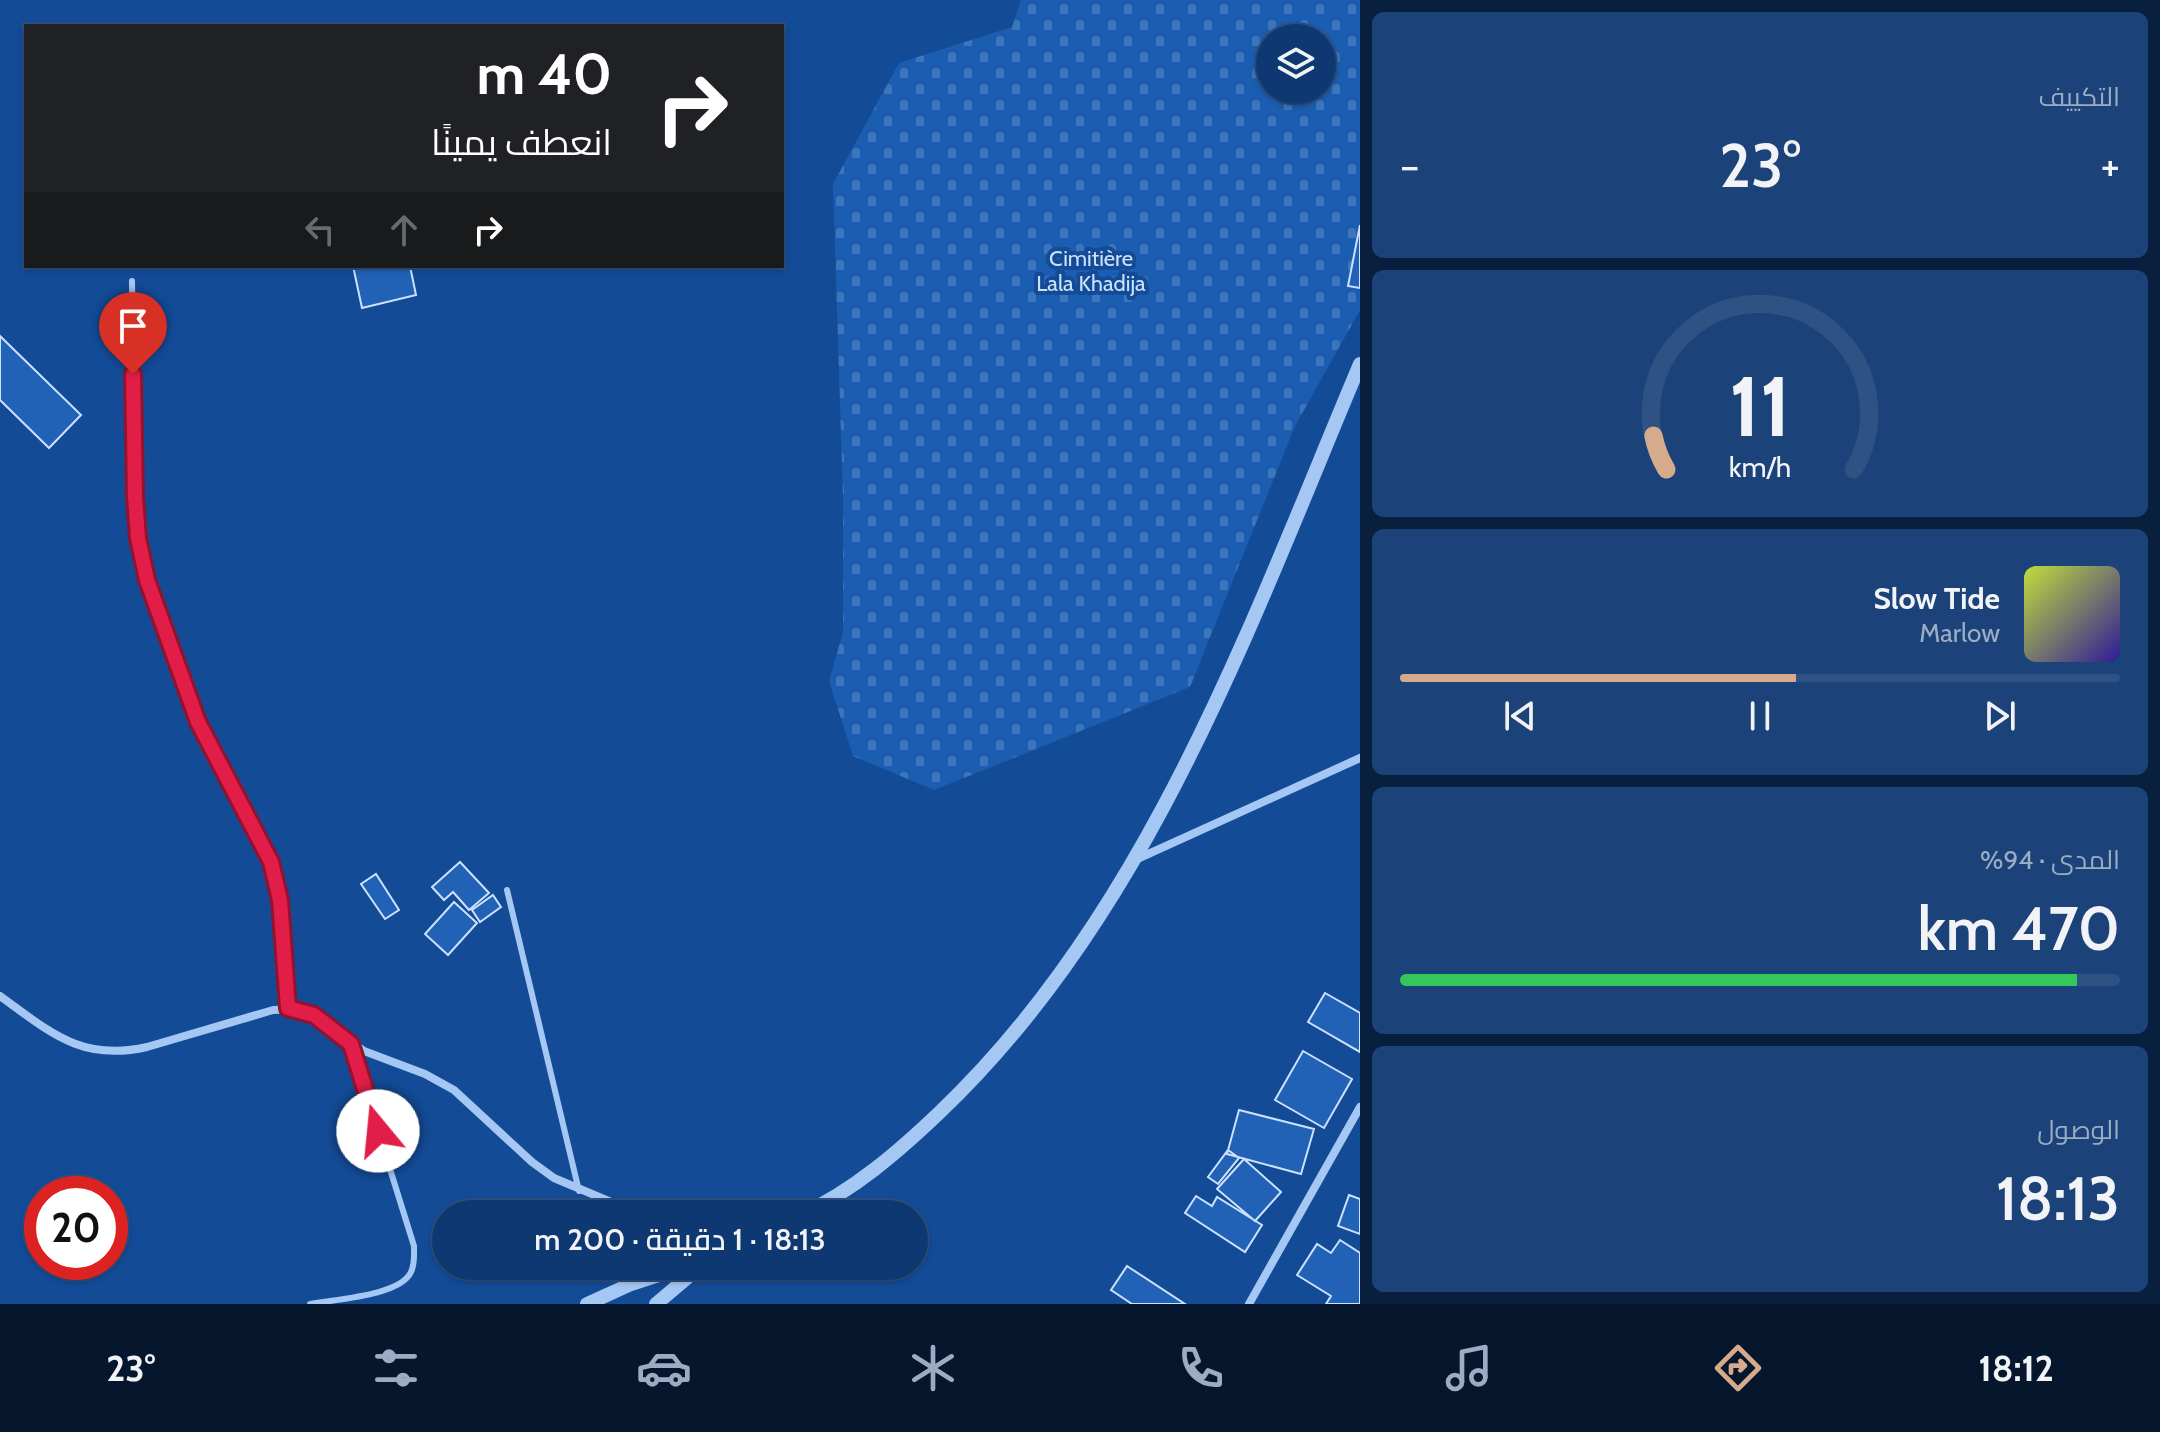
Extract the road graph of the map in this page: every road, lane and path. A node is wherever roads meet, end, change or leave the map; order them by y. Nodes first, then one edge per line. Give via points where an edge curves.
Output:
1 (132, 281) dead end
2 (1360, 364) edge
3 (1360, 758) edge
4 (1134, 860) junction
5 (507, 890) dead end
6 (0, 996) edge
7 (288, 1008) junction
8 (351, 1044) junction
9 (1360, 1107) edge
10 (579, 1191) junction
11 (609, 1200) edge
12 (830, 1200) edge
13 (643, 1280) edge
14 (684, 1280) edge
15 (310, 1304) edge
16 (587, 1304) edge
17 (656, 1304) edge
18 (1249, 1304) edge

1 - 7 lane via 138,538 156,607 198,722 271,862 280,900
2 - 4 street via 1228,679
3 - 4 street
4 - 12 street via 1074,957 1014,1034 897,1153
5 - 10 lane
6 - 7 street via 68,1043 105,1052 147,1047
7 - 8 street via 314,1015
8 - 10 street via 441,1082 532,1162
8 - 15 lane via 415,1259 411,1273 394,1288
9 - 18 street
10 - 11 street
13 - 16 street
14 - 17 street

